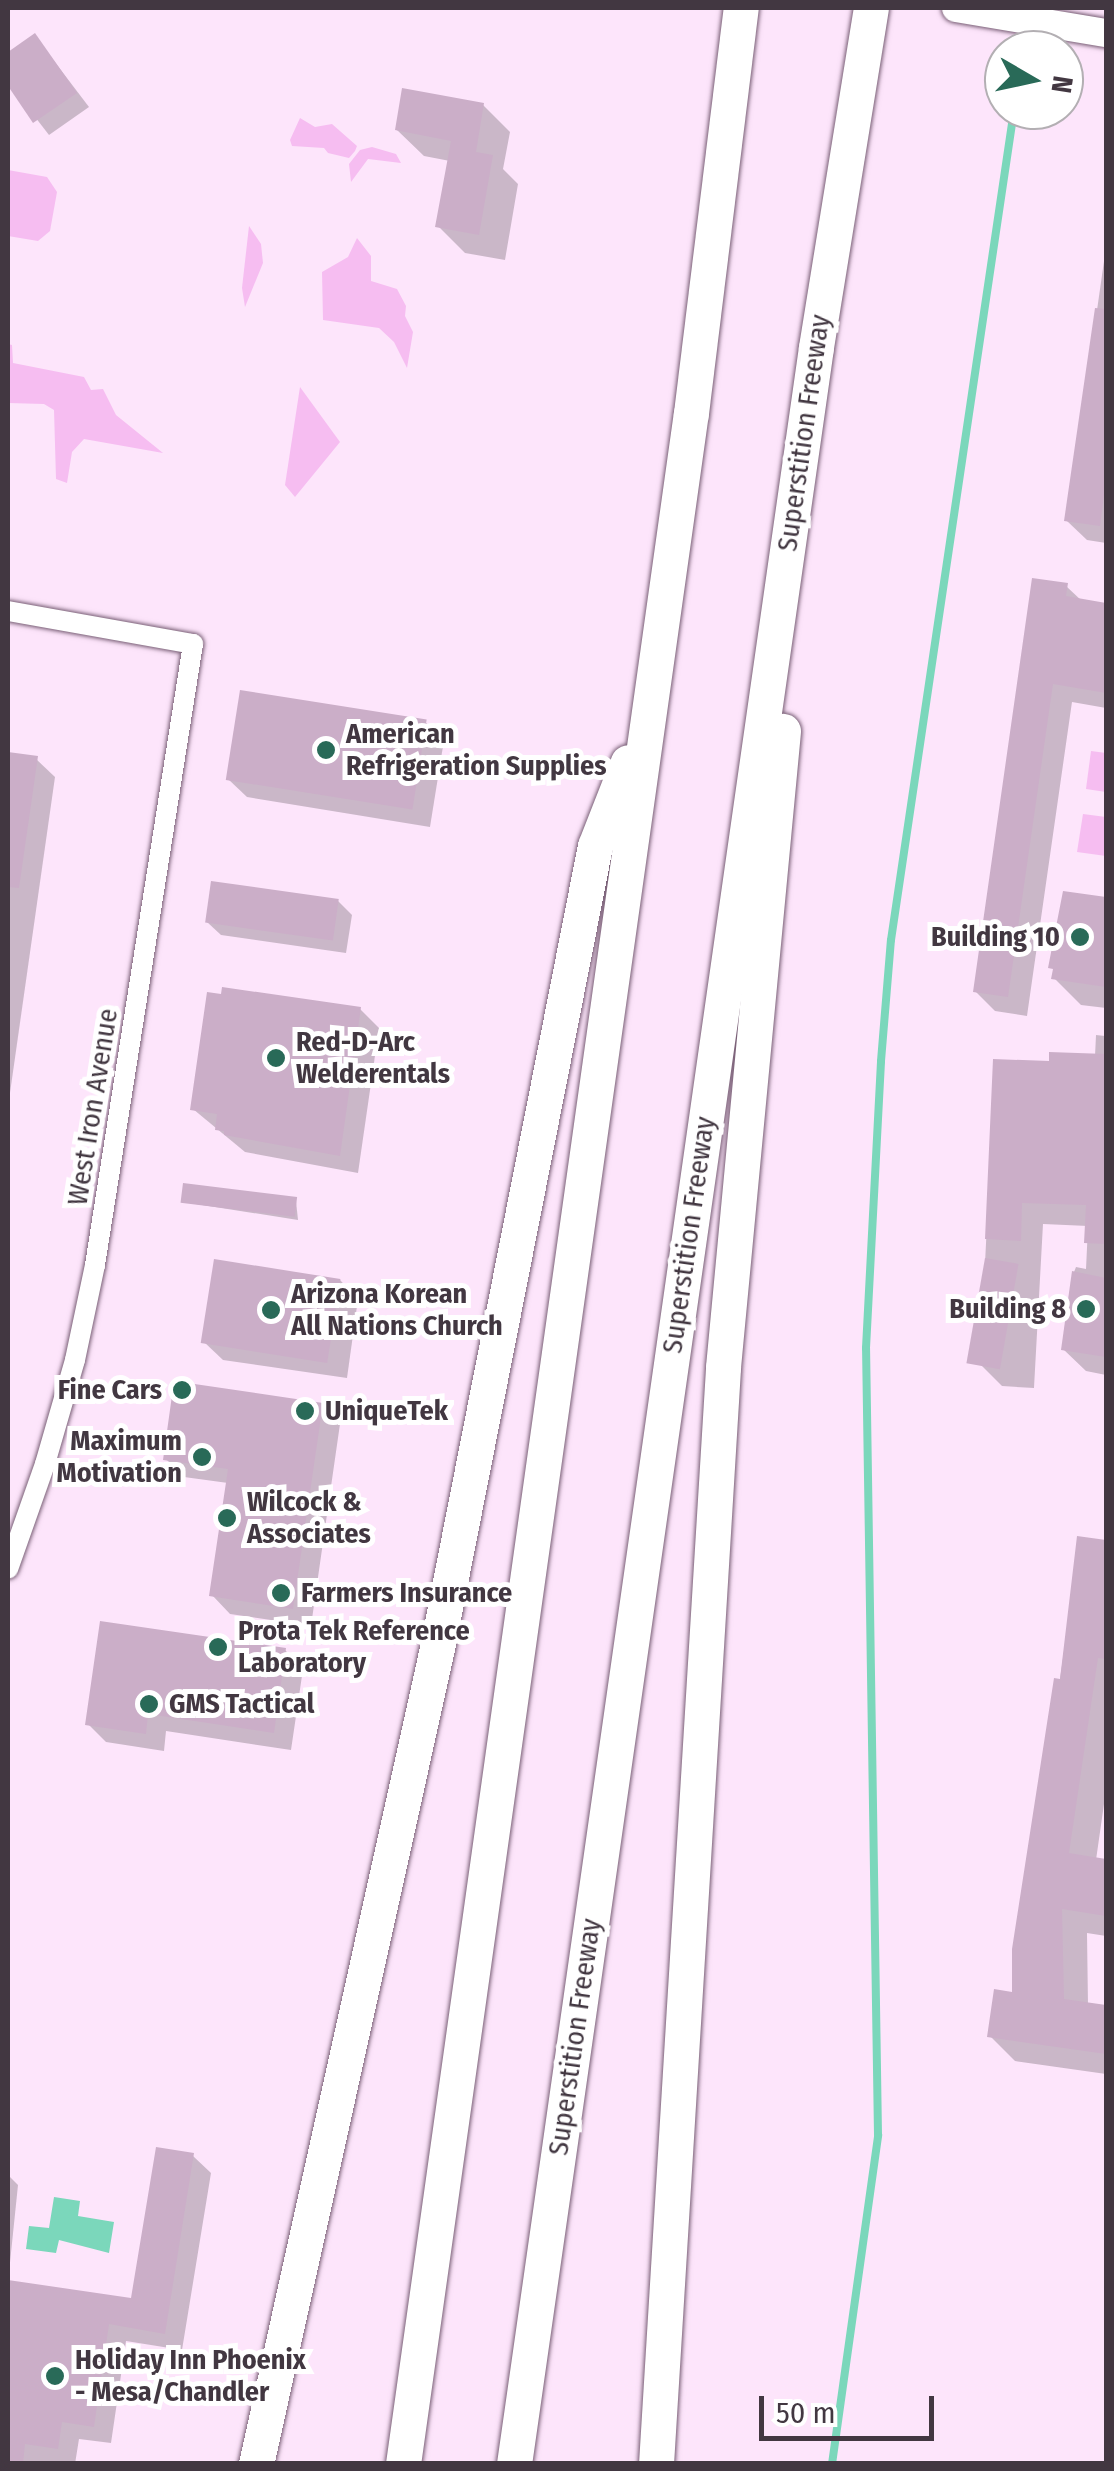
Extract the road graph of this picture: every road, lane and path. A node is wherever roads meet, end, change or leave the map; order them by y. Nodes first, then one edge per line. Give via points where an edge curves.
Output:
1 (738, 8) edge
2 (871, 8) edge
3 (879, 8) edge
4 (956, 8) edge
5 (1106, 33) edge
6 (858, 92) junction
7 (816, 346) junction
8 (8, 611) edge
9 (651, 705) junction
10 (8, 1569) edge
11 (256, 2464) edge
12 (403, 2464) edge
13 (514, 2464) edge
14 (656, 2464) edge

1 - 9 highway
2 - 6 highway, Superstition Freeway
3 - 6 highway
4 - 5 street
6 - 7 highway, Superstition Freeway
7 - 13 highway, Superstition Freeway
7 - 14 highway via 721,1387
8 - 10 street, West Iron Avenue via 192,644 96,1265 56,1429
9 - 11 highway via 595,846 441,1629
9 - 12 highway

